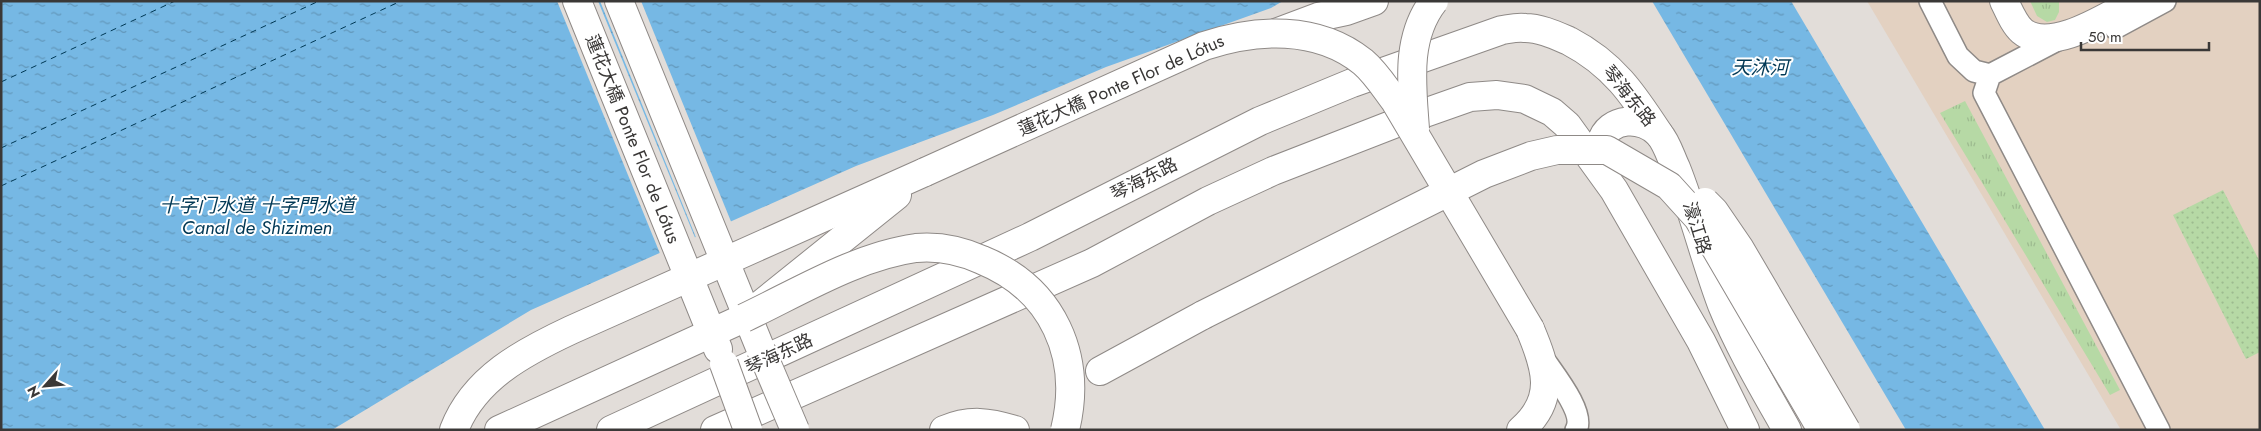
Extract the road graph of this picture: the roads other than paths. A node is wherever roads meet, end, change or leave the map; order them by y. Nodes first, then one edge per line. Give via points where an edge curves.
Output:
1 (577, 1) edge
2 (619, 1) edge
3 (1374, 1) edge
4 (1434, 1) edge
5 (1930, 1) edge
6 (2004, 1) edge
7 (2136, 1) edge
8 (2165, 1) edge
9 (2094, 22) junction
10 (1278, 32) junction
11 (2066, 36) junction
12 (1987, 84) junction
13 (1659, 134) junction
14 (1416, 138) junction
15 (1607, 150) junction
16 (925, 172) junction
17 (1614, 190) junction
18 (744, 318) junction
19 (1701, 341) junction
20 (1541, 355) junction
21 (1100, 370) dead end
22 (454, 430) edge
23 (499, 430) edge
24 (611, 430) edge
25 (715, 430) edge
26 (748, 430) edge
27 (795, 430) edge
28 (944, 430) edge
29 (1015, 430) edge
30 (1065, 430) edge
31 (1521, 430) edge
32 (1576, 430) edge
33 (1745, 430) edge
34 (1761, 430) edge
35 (1787, 430) edge
36 (1822, 430) edge
37 (1846, 430) edge
38 (2159, 430) edge

1 - 26 main road, 蓮花大橋 Ponte Flor de Lótus, bridge
2 - 27 main road, bridge
3 - 10 main road
4 - 14 main road, bridge via 1419,24 1414,46
5 - 12 street via 1958,56
6 - 11 main road via 2028,36 2046,39
7 - 9 main road
8 - 9 street via 2112,29 2106,30
9 - 11 main road
10 - 14 main road, 蓮花大橋 Ponte Flor de Lótus, bridge via 1321,40 1362,62 1395,101
10 - 16 main road, 蓮花大橋 Ponte Flor de Lótus, bridge via 1231,37 1204,46
11 - 12 street
12 - 38 street
13 - 17 main road via 1641,122 1628,120 1609,130 1601,143 1602,160
13 - 24 main road, 琴海东路 via 1638,101 1592,53 1553,34 1525,28 1502,30 1352,83 1260,121 1021,241
13 - 35 main road, 濠江路 via 1686,194 1705,256 1738,342
14 - 20 main road, 蓮花大橋 Ponte Flor de Lótus, bridge via 1530,329
15 - 21 main road, bridge via 1557,150 1484,174
15 - 36 main road, bridge via 1669,186 1698,218
15 - 37 main road, bridge via 1652,163 1680,177 1714,211 1740,249
16 - 18 main road, 蓮花大橋 Ponte Flor de Lótus, bridge
16 - 22 main road, 蓮花大橋 Ponte Flor de Lótus via 571,330 518,357 486,383 458,419
17 - 19 main road
17 - 25 main road via 1567,124 1552,112 1525,99 1497,95 1470,97 1273,172 1208,201 1092,263
18 - 23 main road, 蓮花大橋 Ponte Flor de Lótus
18 - 30 main road, 蓮花大橋 Ponte Flor de Lótus, bridge via 876,257 917,248 947,250 975,257 1021,280 1040,299 1055,324 1070,374 1071,396
19 - 33 main road
19 - 34 main road
20 - 31 main road, 蓮花大橋 Ponte Flor de Lótus via 1546,377 1544,395 1534,418
20 - 32 street via 1572,404 1578,426
28 - 29 main road via 970,422

